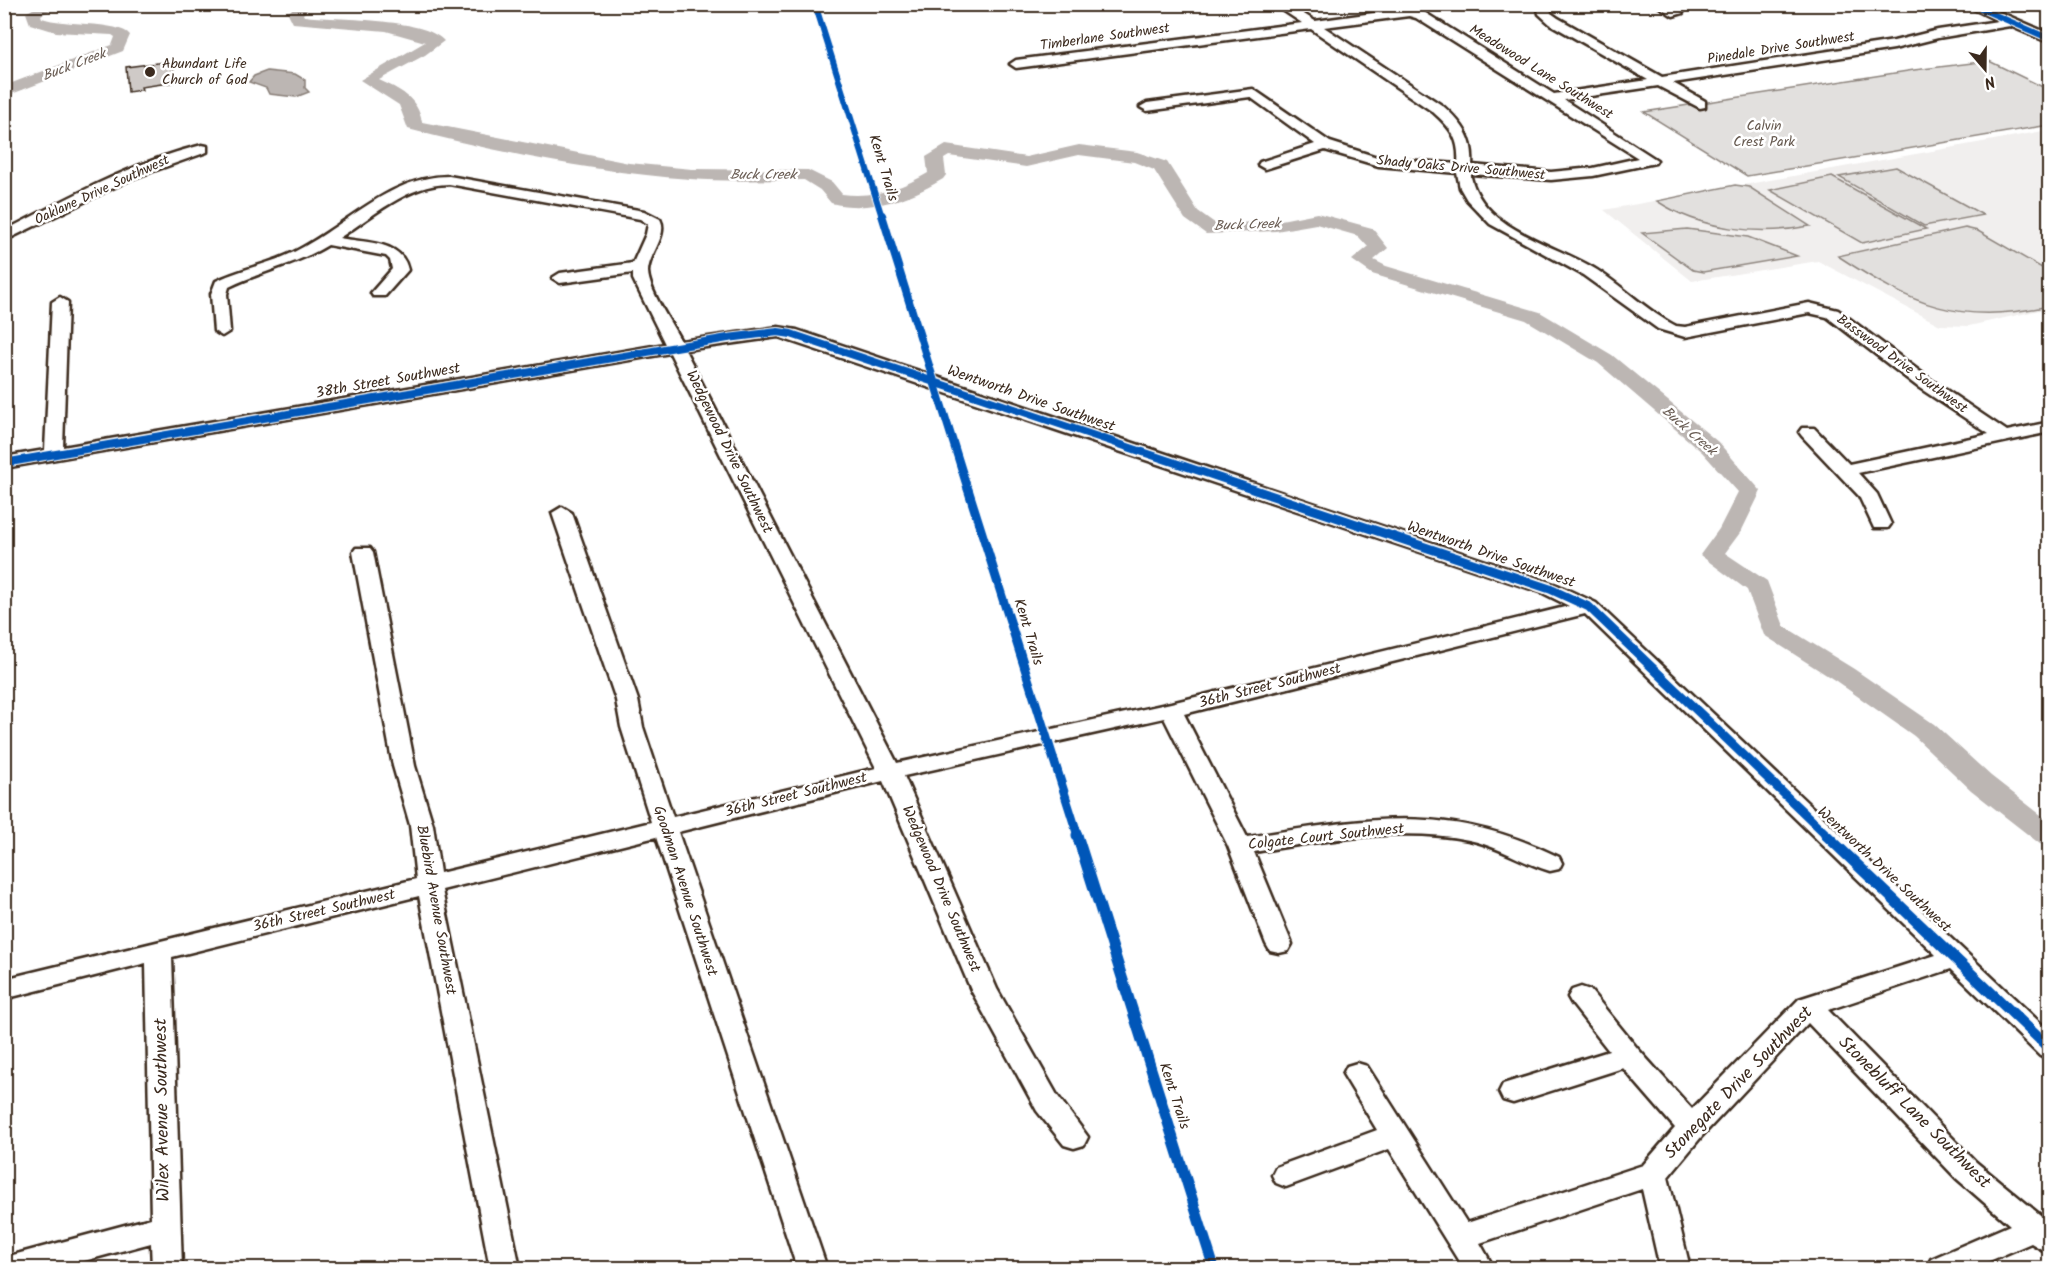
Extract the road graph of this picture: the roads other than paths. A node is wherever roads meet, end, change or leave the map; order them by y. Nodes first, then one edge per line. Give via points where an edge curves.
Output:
1 (1543, 4) edge
2 (1661, 4) edge
3 (1996, 4) edge
4 (1973, 6) edge
5 (1288, 8) dead end
6 (1413, 13) joint
7 (1677, 13) dead end
8 (2011, 22) junction
9 (1312, 24) junction
10 (2049, 39) edge
11 (1016, 64) dead end
12 (1660, 81) junction
13 (1554, 98) junction
14 (1700, 104) dead end
15 (1147, 106) dead end
16 (1324, 145) junction
17 (202, 149) dead end
18 (1650, 160) joint
19 (1265, 165) dead end
20 (1464, 170) junction
21 (4, 237) edge
22 (328, 240) junction
23 (639, 267) junction
24 (560, 278) dead end
25 (379, 293) dead end
26 (60, 302) dead end
27 (222, 331) dead end
28 (778, 332) joint
29 (675, 347) junction
30 (2049, 427) edge
31 (1808, 432) dead end
32 (2005, 437) junction
33 (54, 454) junction
34 (4, 463) edge
35 (1846, 470) junction
36 (562, 513) dead end
37 (1881, 524) dead end
38 (363, 552) dead end
39 (1589, 607) junction
40 (1171, 710) junction
41 (889, 772) junction
42 (663, 827) junction
43 (1240, 846) junction
44 (1550, 863) dead end
45 (429, 886) junction
46 (1279, 944) dead end
47 (159, 951) junction
48 (1956, 958) junction
49 (4, 989) edge
50 (1581, 997) dead end
51 (1808, 1006) junction
52 (2049, 1049) edge
53 (1628, 1056) junction
54 (1357, 1074) dead end
55 (1513, 1092) dead end
56 (1692, 1128) junction
57 (1397, 1134) junction
58 (1074, 1137) dead end
59 (1653, 1174) junction
60 (1286, 1175) dead end
61 (166, 1226) junction
62 (2042, 1234) edge
63 (1461, 1237) junction
64 (13, 1269) edge
65 (166, 1269) edge
66 (505, 1269) edge
67 (812, 1269) edge
68 (1479, 1269) edge
69 (1675, 1269) edge
70 (1942, 1269) edge

1 - 12 street via 1545,14 1554,21
2 - 7 street
3 - 4 street
4 - 8 street
5 - 9 street, Basswood Drive Southwest
6 - 9 street, Timberlane Southwest
6 - 13 street, Meadowood Lane Southwest
8 - 10 street
8 - 12 street, Pinedale Drive Southwest via 1894,45
9 - 11 street, Timberlane Southwest
9 - 20 street, Basswood Drive Southwest via 1451,120 1466,144
12 - 13 street, Pinedale Drive Southwest
12 - 14 street
13 - 18 street, Meadowood Lane Southwest
15 - 16 street, Shady Oaks Drive Southwest via 1252,93
16 - 19 street
16 - 20 street, Shady Oaks Drive Southwest via 1379,162
17 - 21 street, Oaklane Drive Southwest via 125,177
18 - 20 street, Shady Oaks Drive Southwest via 1562,176
20 - 32 street, Basswood Drive Southwest via 1472,197 1494,220 1520,238 1589,272 1671,330 1686,332 1809,308 1826,310
22 - 23 street via 416,184 448,180 644,215 657,228
22 - 25 street via 391,252 398,259 397,275
22 - 27 street via 299,256 245,273 222,285
23 - 24 street
23 - 29 street, Wedgewood Drive Southwest via 641,279
26 - 33 street
28 - 29 street, 38th Street Southwest
28 - 39 street, Wentworth Drive Southwest via 1550,589
29 - 33 street, 38th Street Southwest
29 - 41 street, Wedgewood Drive Southwest
30 - 32 street
31 - 35 street
32 - 35 street
33 - 34 street, 38th Street Southwest
35 - 37 street via 1868,494
36 - 42 street, Goodman Avenue Southwest via 627,700
38 - 45 street, Bluebird Avenue Southwest via 400,746 418,806
39 - 40 street, 36th Street Southwest
39 - 48 street, Wentworth Drive Southwest
40 - 41 street, 36th Street Southwest
40 - 43 street
41 - 42 street, 36th Street Southwest
41 - 58 street, Wedgewood Drive Southwest via 984,990 1047,1103
42 - 45 street, 36th Street Southwest
42 - 67 street, Goodman Avenue Southwest
43 - 44 street, Colgate Court Southwest via 1371,829 1417,828 1459,831 1498,840
43 - 46 street
45 - 47 street, 36th Street Southwest
45 - 66 street, Bluebird Avenue Southwest
47 - 49 street, 36th Street Southwest
47 - 61 street, Wilex Avenue Southwest
48 - 51 street, Stonegate Drive Southwest
48 - 52 street, Wentworth Drive Southwest
50 - 53 street
51 - 56 street, Stonegate Drive Southwest
51 - 62 street, Stonebluff Lane Southwest via 1966,1170
53 - 55 street
53 - 56 street
54 - 57 street
56 - 59 street, Stonegate Drive Southwest
57 - 60 street
57 - 63 street
59 - 63 street
59 - 69 street
61 - 64 street
61 - 65 street, Wilex Avenue Southwest
62 - 70 street
63 - 68 street

